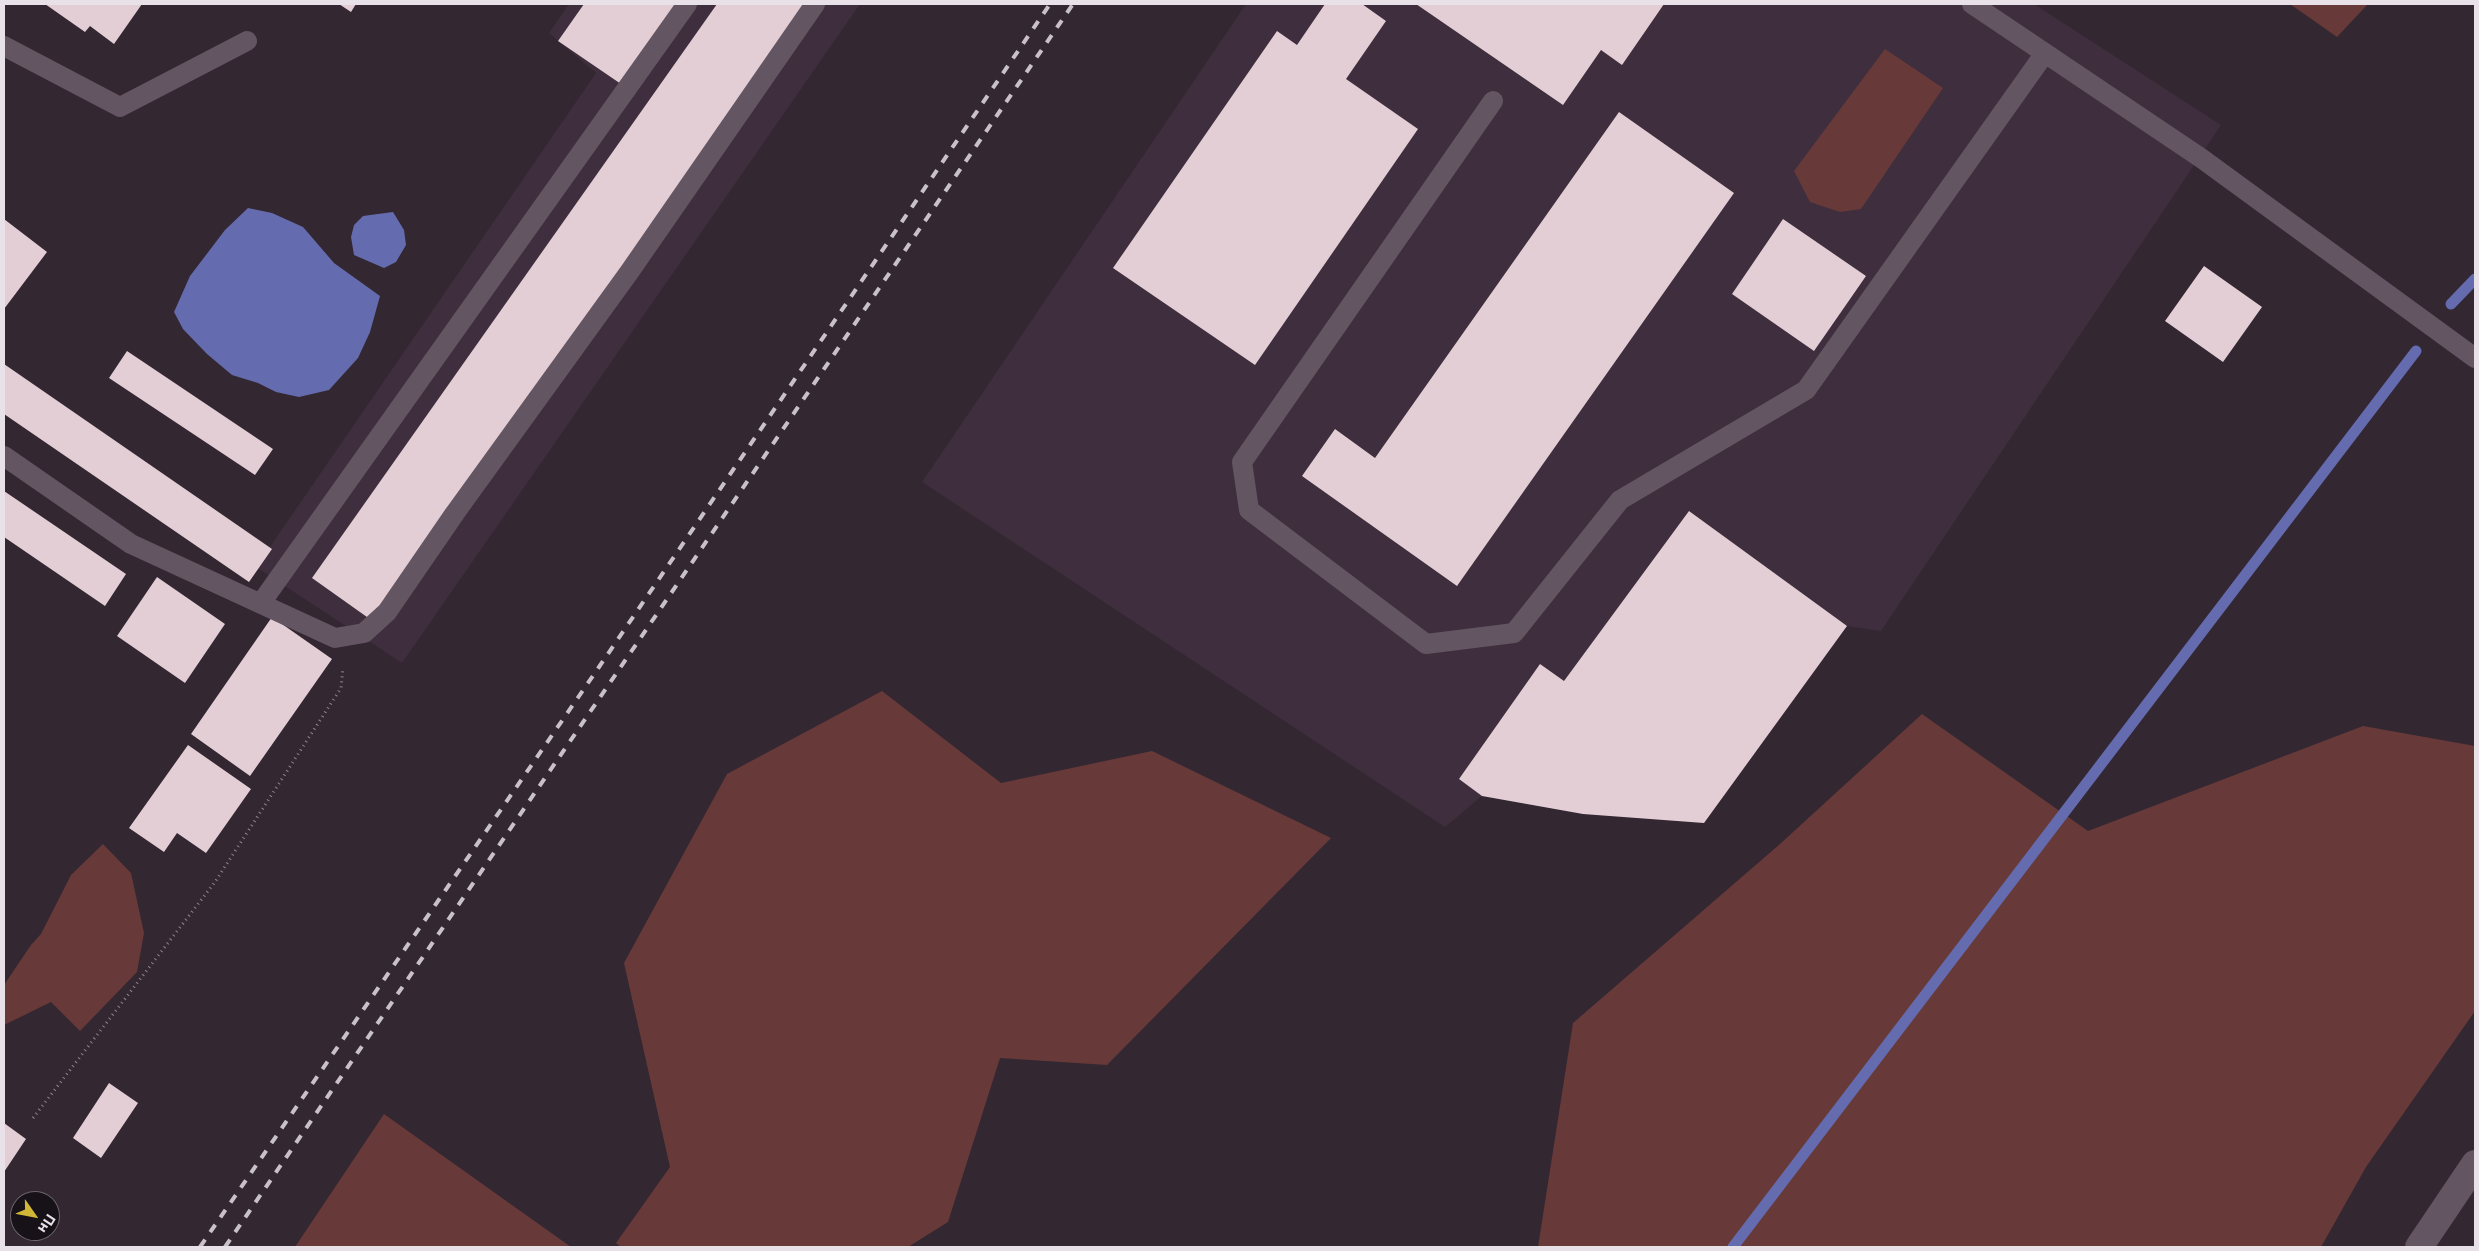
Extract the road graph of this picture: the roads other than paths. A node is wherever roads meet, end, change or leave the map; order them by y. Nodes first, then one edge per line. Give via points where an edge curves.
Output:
1 (686, 4) edge
2 (815, 4) edge
3 (1972, 4) edge
4 (246, 41) dead end
5 (4, 46) edge
6 (2045, 53) junction
7 (1493, 101) dead end
8 (2475, 358) edge
9 (4, 456) edge
10 (261, 603) junction
11 (2475, 1164) edge
12 (2418, 1247) edge

1 - 10 lane
2 - 10 lane via 387,612 364,633 335,638
3 - 6 lane
4 - 5 lane via 120,107
6 - 7 lane via 1806,390 1620,500 1514,633 1426,644 1249,510 1242,462
6 - 8 lane via 2201,158
9 - 10 lane via 131,544
11 - 12 street

